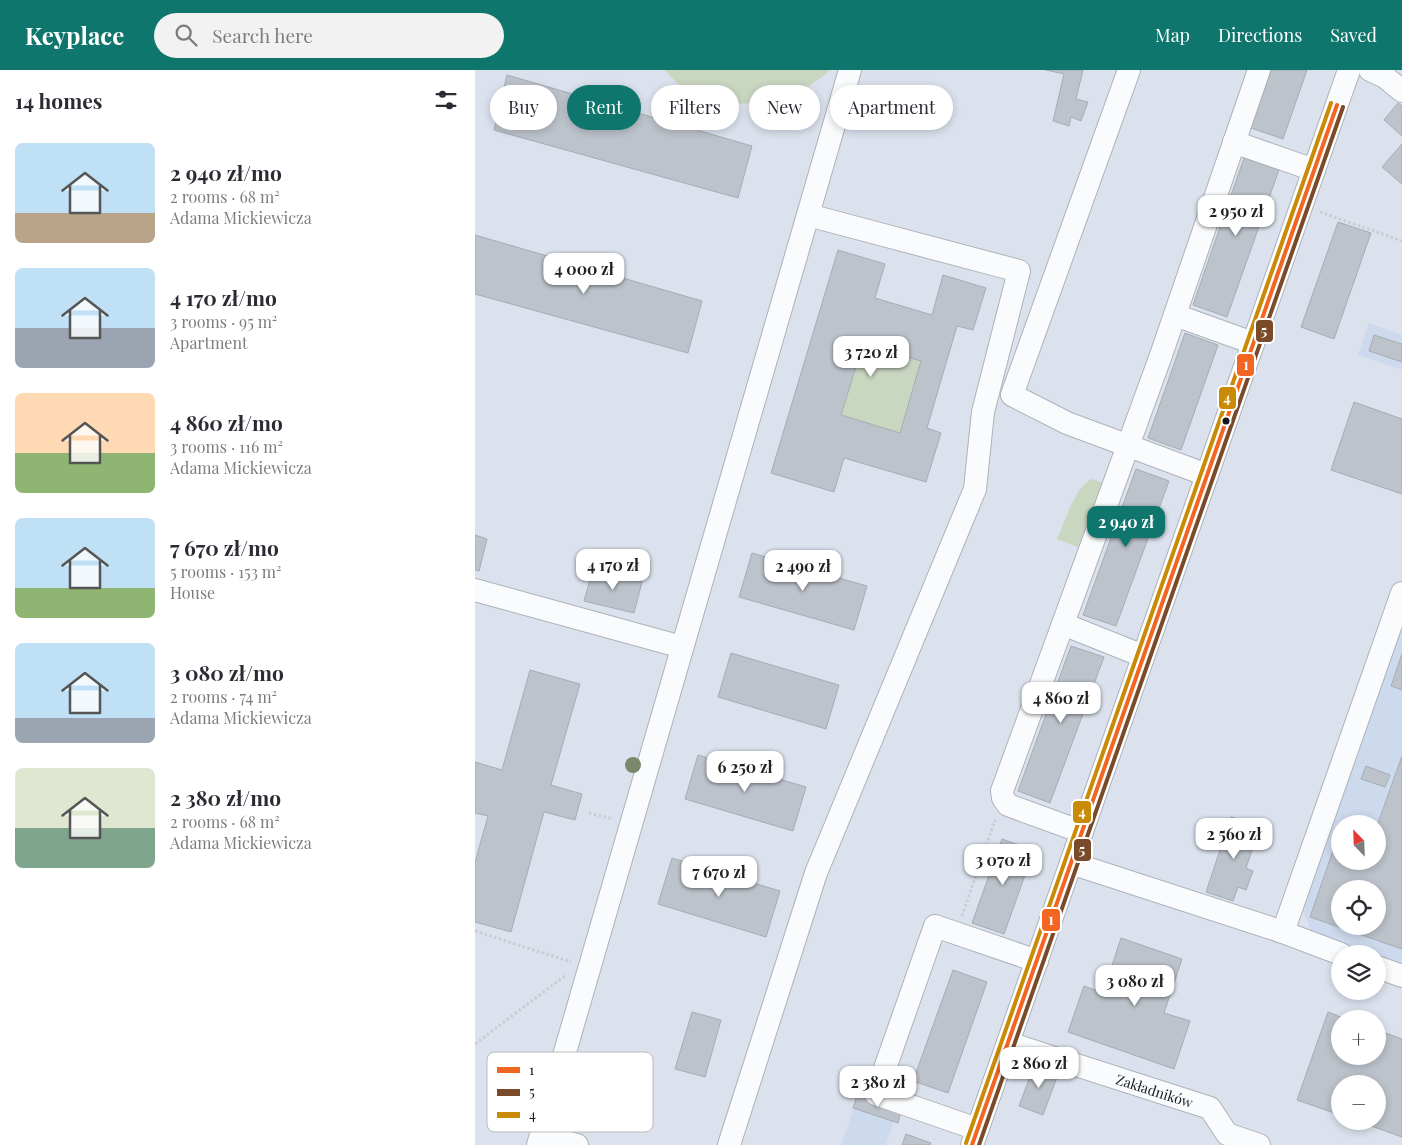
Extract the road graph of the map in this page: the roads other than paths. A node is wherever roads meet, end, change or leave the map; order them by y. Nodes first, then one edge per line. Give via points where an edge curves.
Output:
1 (850, 70) edge
2 (1129, 70) edge
3 (1259, 70) edge
4 (1349, 70) edge
5 (1370, 70) edge
6 (1402, 91) edge
7 (1234, 142) junction
8 (1314, 170) junction
9 (808, 215) junction
10 (1175, 316) junction
11 (1253, 343) junction
12 (1128, 446) junction
13 (1207, 475) junction
14 (475, 590) edge
15 (1402, 593) edge
16 (1063, 624) junction
17 (682, 647) junction
18 (1143, 656) junction
19 (1082, 832) junction
20 (1071, 863) junction
21 (1280, 932) junction
22 (1331, 950) edge
23 (1037, 961) junction
24 (1386, 970) edge
25 (1402, 976) edge
26 (1008, 1043) junction
27 (565, 1052) edge
28 (974, 1137) edge
29 (539, 1140) edge
30 (577, 1145) edge
31 (729, 1145) edge
32 (1259, 1145) edge

1 - 9 street
2 - 12 street via 1012,396 1067,423
3 - 7 street
4 - 8 street
5 - 6 street
7 - 8 street
7 - 10 street
8 - 11 street
9 - 17 street
9 - 31 street via 1019,271 983,412 975,489 816,873
10 - 11 street
10 - 12 street
11 - 13 street
12 - 13 street
12 - 16 street
13 - 18 street
14 - 17 street
15 - 21 street via 1283,932
16 - 18 street
16 - 19 street via 1002,791 1008,805
17 - 27 street
18 - 19 street
19 - 20 street
20 - 21 street
20 - 23 street
21 - 22 street
23 - 26 street
23 - 28 street via 935,926 876,1094
24 - 25 street
26 - 28 street
26 - 32 street, Zakładników via 1210,1108 1227,1134
29 - 30 street

